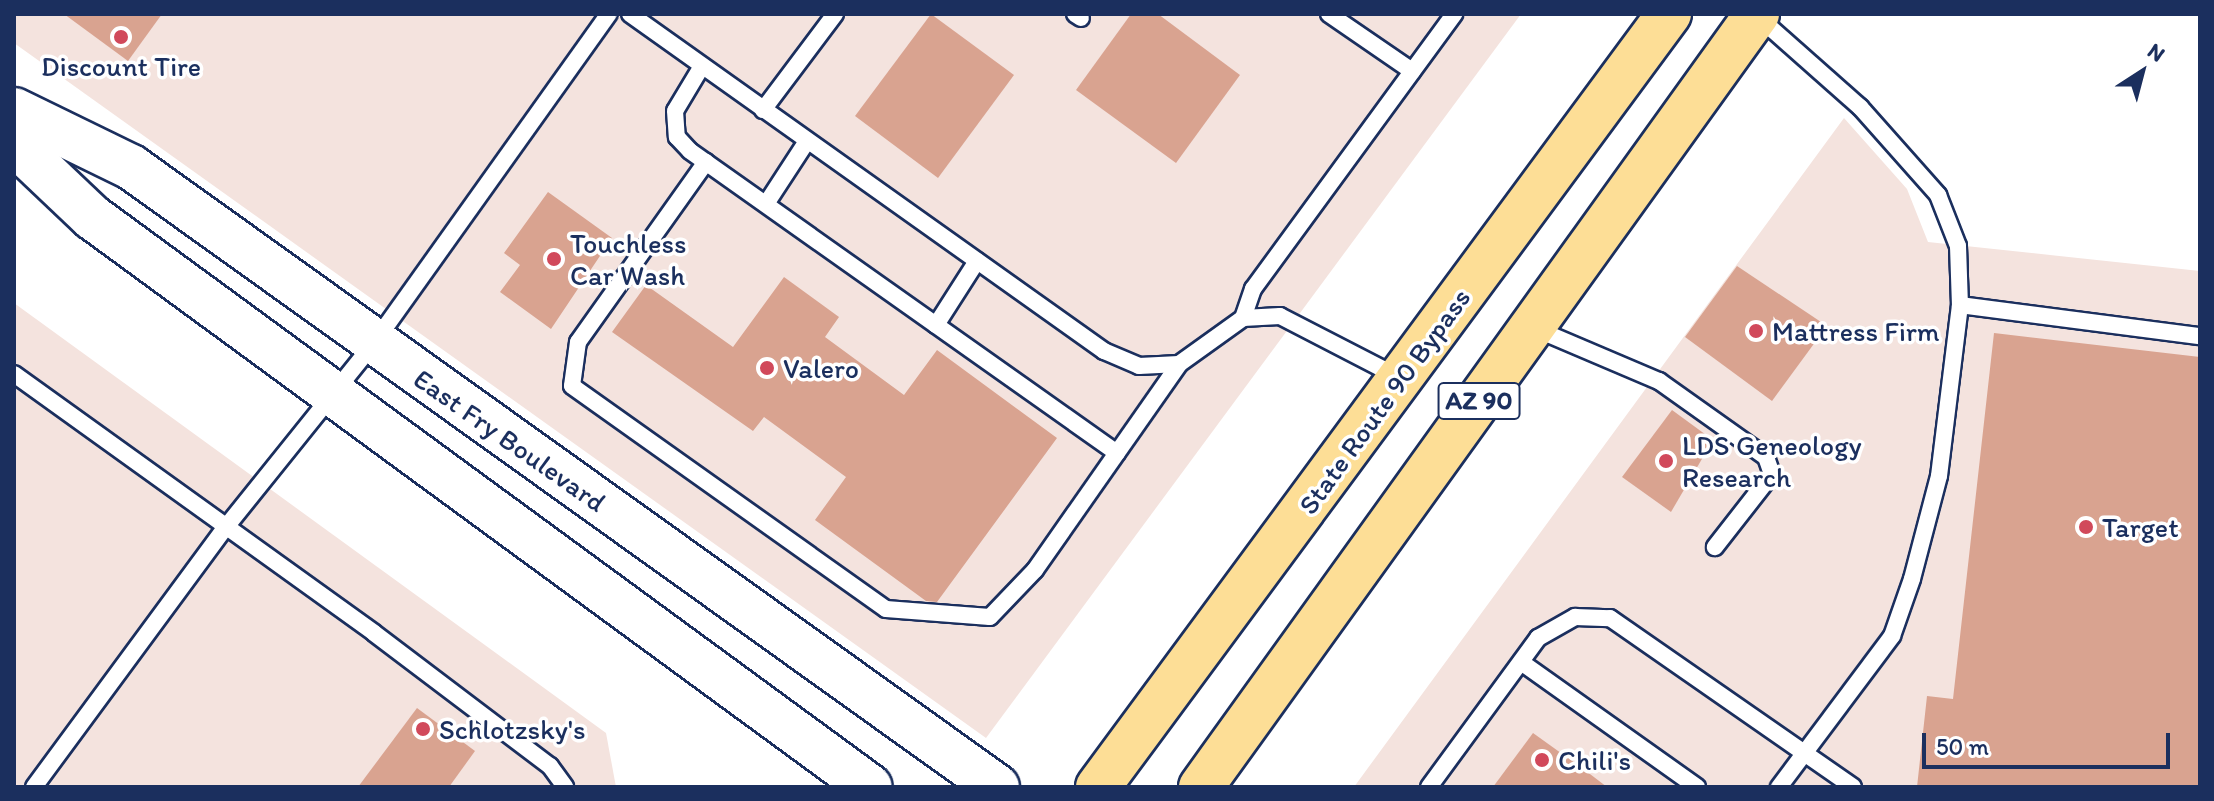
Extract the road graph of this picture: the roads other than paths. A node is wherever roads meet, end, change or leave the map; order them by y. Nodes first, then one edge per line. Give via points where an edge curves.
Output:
1 (609, 14) edge
2 (630, 14) edge
3 (835, 14) edge
4 (1329, 14) edge
5 (1454, 14) edge
6 (1669, 14) edge
7 (1756, 14) edge
8 (702, 66) junction
9 (1412, 71) junction
10 (14, 110) edge
11 (763, 110) junction
12 (807, 141) junction
13 (14, 143) edge
14 (706, 162) junction
15 (766, 204) junction
16 (977, 261) junction
17 (1960, 305) junction
18 (1243, 318) junction
19 (936, 325) junction
20 (1532, 327) junction
21 (2200, 336) edge
22 (374, 343) junction
23 (1179, 364) junction
24 (14, 374) edge
25 (1401, 379) junction
26 (332, 391) junction
27 (1117, 453) junction
28 (226, 527) junction
29 (1715, 547) dead end
30 (1521, 662) junction
31 (1803, 753) junction
32 (34, 787) edge
33 (565, 787) edge
34 (870, 787) edge
35 (997, 787) edge
36 (1098, 787) edge
37 (1201, 787) edge
38 (1429, 787) edge
39 (1697, 787) edge
40 (1779, 787) edge
41 (1853, 787) edge

1 - 22 lane
2 - 8 lane
3 - 11 lane
4 - 9 lane
5 - 9 lane
6 - 25 highway, State Route 90 Bypass / AZ 90
7 - 17 lane via 1860,107 1938,195 1958,246
7 - 20 highway, AZ 90
8 - 11 lane
8 - 14 lane via 675,111 677,137
9 - 18 lane via 1253,289
10 - 22 main road, East Fry Boulevard via 131,167
11 - 12 lane
12 - 15 lane
12 - 16 lane
13 - 26 main road via 92,217
14 - 15 lane
14 - 27 lane via 578,342 572,386 873,600 926,617 990,617 1035,570
15 - 19 lane
16 - 19 lane
16 - 23 lane via 1104,351 1139,366
17 - 21 lane
17 - 31 lane via 1939,476 1892,636
18 - 23 lane
18 - 25 lane via 1280,316
19 - 27 lane
20 - 29 lane via 1659,381 1766,457 1772,474
20 - 37 highway, AZ 90
22 - 26 lane
22 - 35 main road, East Fry Boulevard
23 - 27 lane
24 - 28 lane
25 - 36 highway, State Route 90 Bypass / AZ 90
26 - 28 lane
26 - 34 main road
28 - 32 lane
28 - 33 lane via 550,766
30 - 31 lane via 1538,638 1575,617 1610,618
30 - 38 lane
30 - 39 lane
31 - 40 lane
31 - 41 lane

